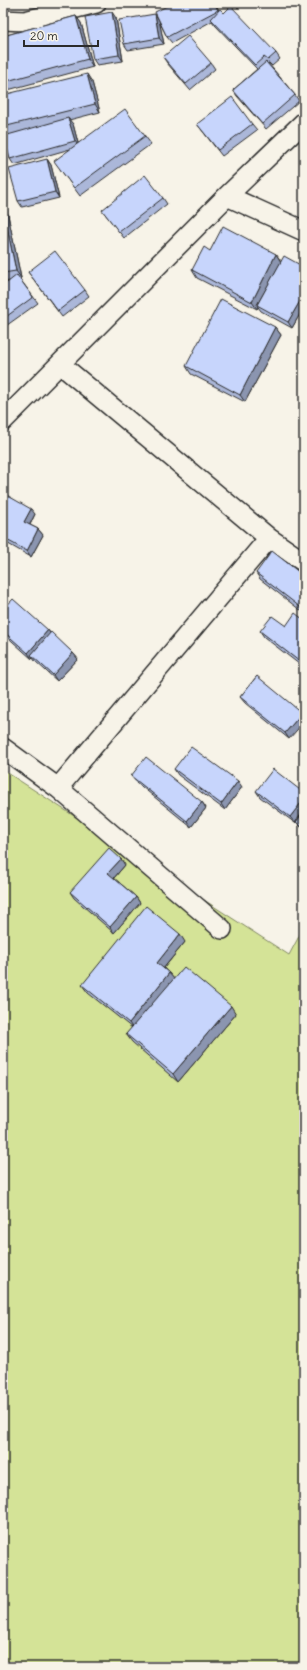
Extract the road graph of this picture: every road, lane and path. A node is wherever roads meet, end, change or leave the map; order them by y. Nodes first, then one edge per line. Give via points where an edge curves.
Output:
1 (96, 3) edge
2 (3, 20) edge
3 (304, 122) edge
4 (227, 196) junction
5 (304, 232) edge
6 (60, 364) junction
7 (3, 421) edge
8 (269, 538) junction
9 (304, 562) edge
10 (3, 748) edge
11 (58, 788) junction
12 (222, 929) dead end

1 - 2 street via 25,21
3 - 4 street
4 - 5 street
4 - 6 street
6 - 7 street
6 - 8 street
8 - 9 street
8 - 11 street
10 - 11 street
11 - 12 street

